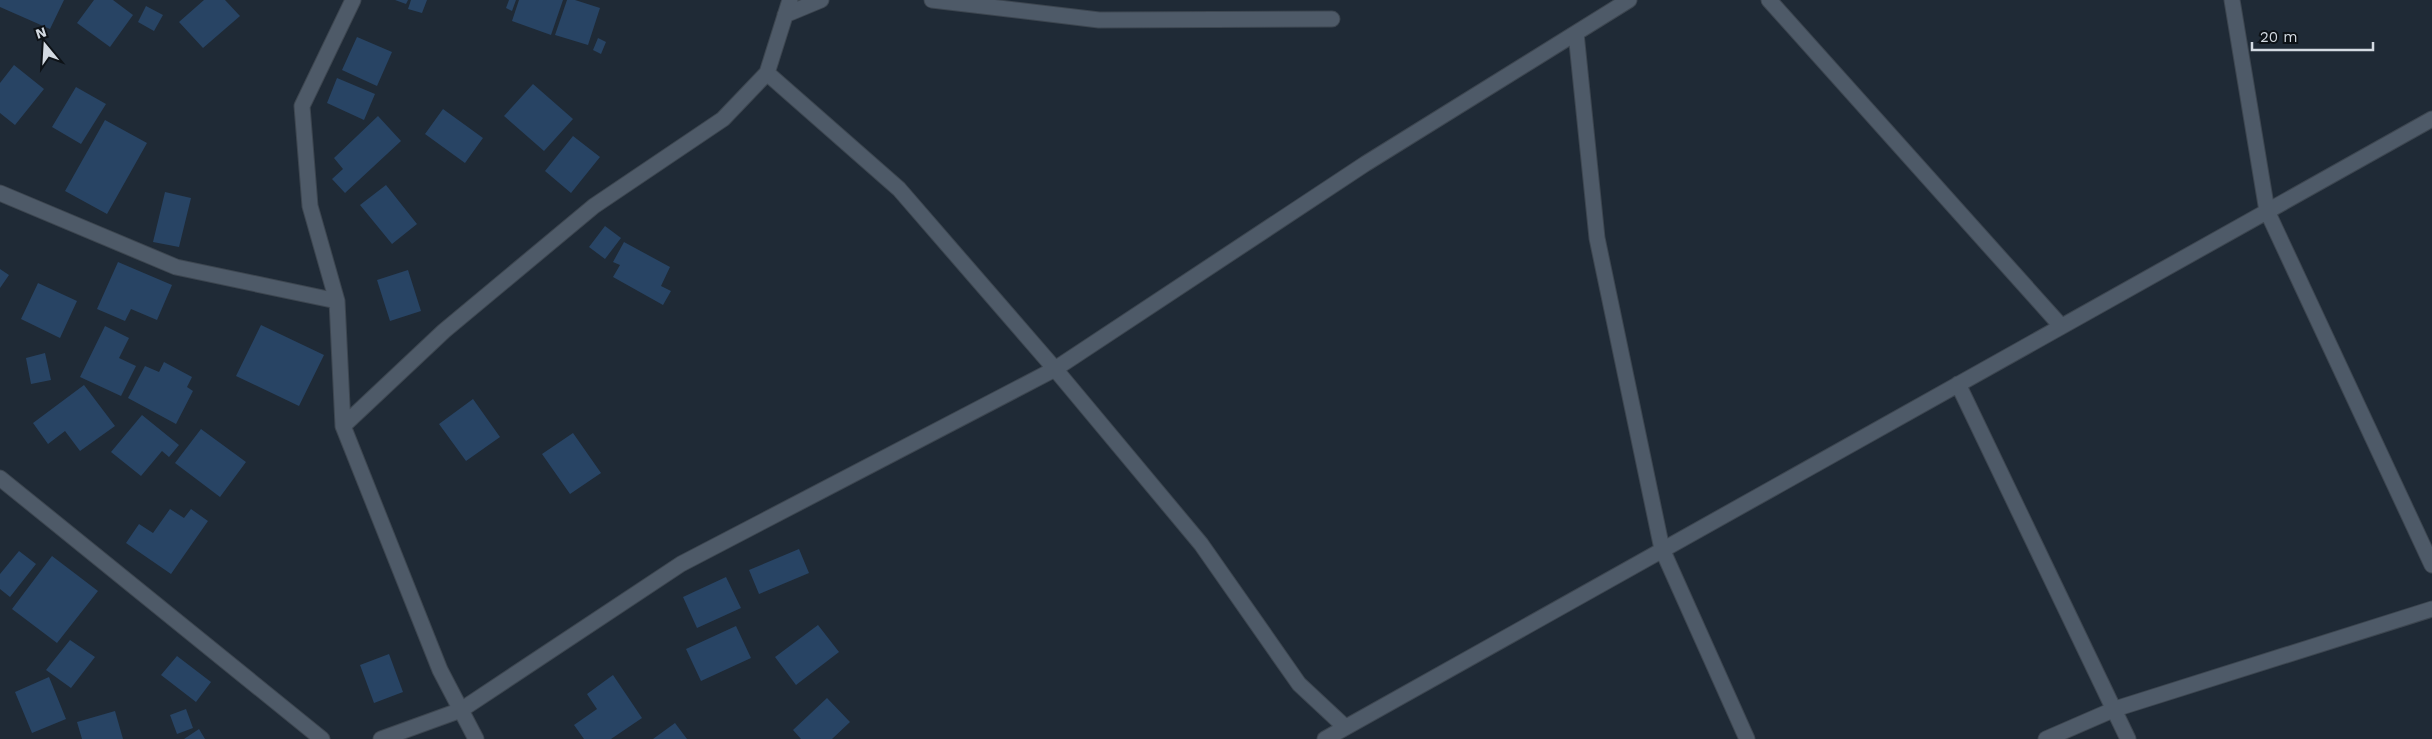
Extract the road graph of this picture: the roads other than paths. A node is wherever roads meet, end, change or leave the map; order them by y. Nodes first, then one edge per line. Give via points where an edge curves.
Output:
1 (353, 0) edge
2 (790, 0) edge
3 (821, 0) edge
4 (932, 0) edge
5 (1629, 0) edge
6 (1768, 0) edge
7 (2232, 0) edge
8 (785, 15) junction
9 (1332, 19) dead end
10 (1576, 33) junction
11 (767, 73) junction
12 (2432, 119) edge
13 (0, 193) edge
14 (2266, 211) junction
15 (337, 301) junction
16 (2061, 326) junction
17 (1055, 369) junction
18 (1958, 384) junction
19 (343, 426) junction
20 (0, 478) edge
21 (1662, 549) junction
22 (2432, 565) edge
23 (2432, 609) edge
24 (461, 710) junction
25 (2115, 710) junction
26 (1344, 726) junction
27 (322, 739) edge
28 (381, 739) edge
29 (476, 739) edge
30 (1325, 739) edge
31 (1747, 739) edge
32 (2046, 739) edge
33 (2128, 739) edge

1 - 15 street via 302,106 310,206
2 - 8 street
3 - 8 street
4 - 9 street via 1099,20
5 - 10 street
6 - 16 street
7 - 14 street
8 - 11 street
10 - 17 street via 1365,164
10 - 21 street via 1597,238
11 - 17 street via 899,189
11 - 19 street via 723,119 578,218 444,331
12 - 14 street
13 - 15 street via 176,266
14 - 16 street
14 - 22 street
15 - 19 street
16 - 18 street
17 - 24 street via 681,564
17 - 26 street via 1201,544 1299,684
18 - 21 street
18 - 25 street
19 - 24 street via 440,670
20 - 27 street
21 - 26 street
21 - 31 street
23 - 25 street
24 - 28 street
24 - 29 street
25 - 32 street
25 - 33 street
26 - 30 street

